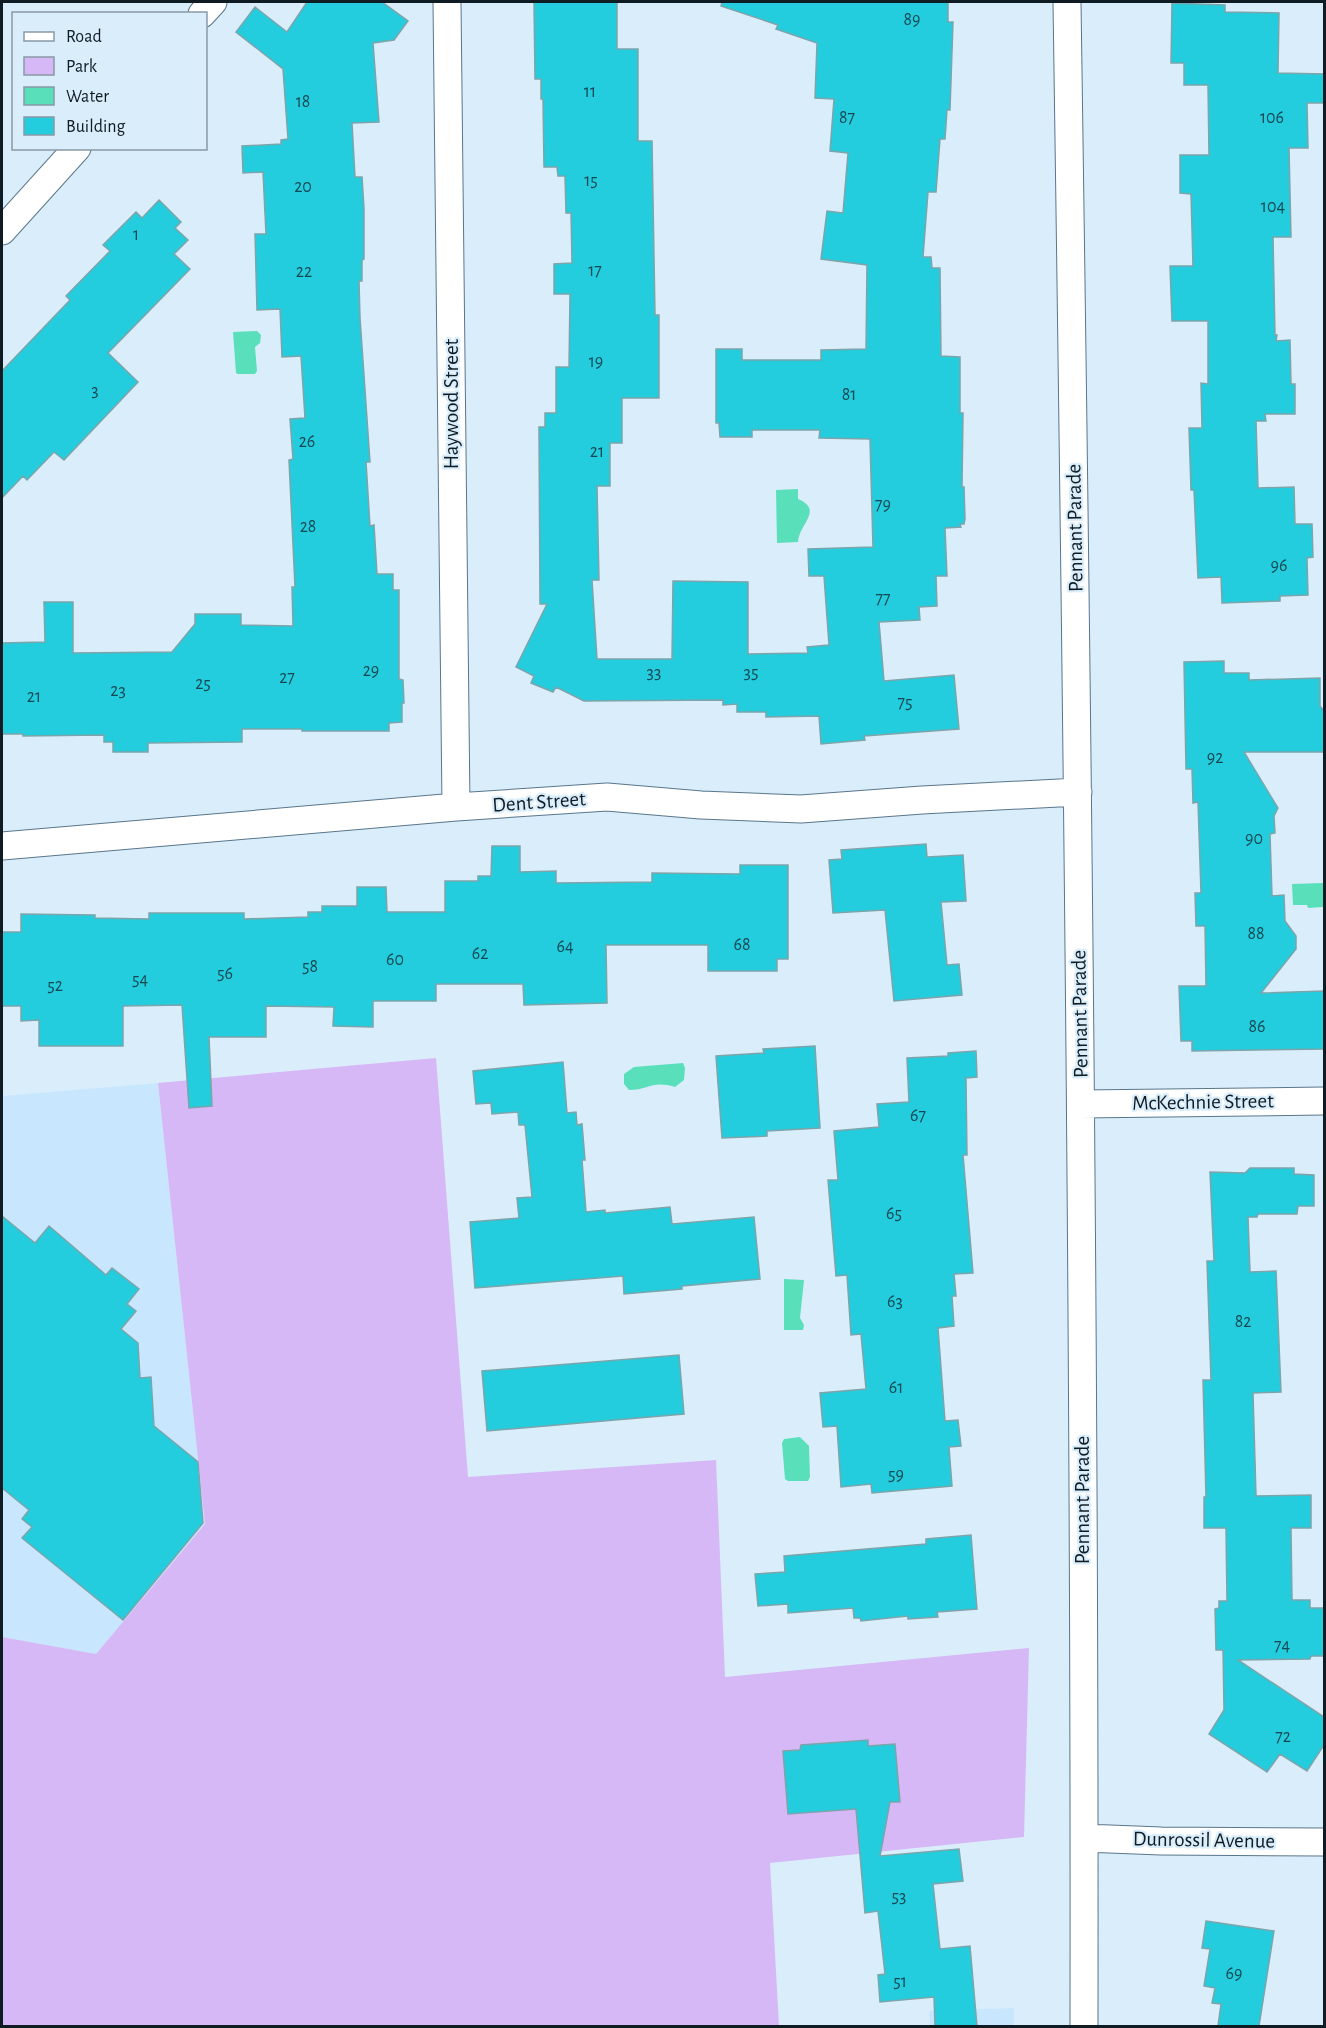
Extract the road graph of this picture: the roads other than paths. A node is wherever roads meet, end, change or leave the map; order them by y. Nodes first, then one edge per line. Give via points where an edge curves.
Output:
1 (447, 2) edge
2 (1067, 2) edge
3 (75, 150) edge
4 (2, 231) edge
5 (1078, 792) junction
6 (456, 807) junction
7 (2, 846) edge
8 (1324, 1101) edge
9 (1081, 1104) junction
10 (1084, 1838) junction
11 (1324, 1842) edge
12 (1084, 2026) edge

1 - 6 street, Haywood Street
2 - 5 street, Pennant Parade
3 - 4 street
5 - 6 street, Dent Street via 801,809 607,797
5 - 9 street, Pennant Parade
6 - 7 street, Dent Street
8 - 9 street, McKechnie Street
9 - 10 street, Pennant Parade
10 - 11 street, Dunrossil Avenue
10 - 12 street, Pennant Parade

